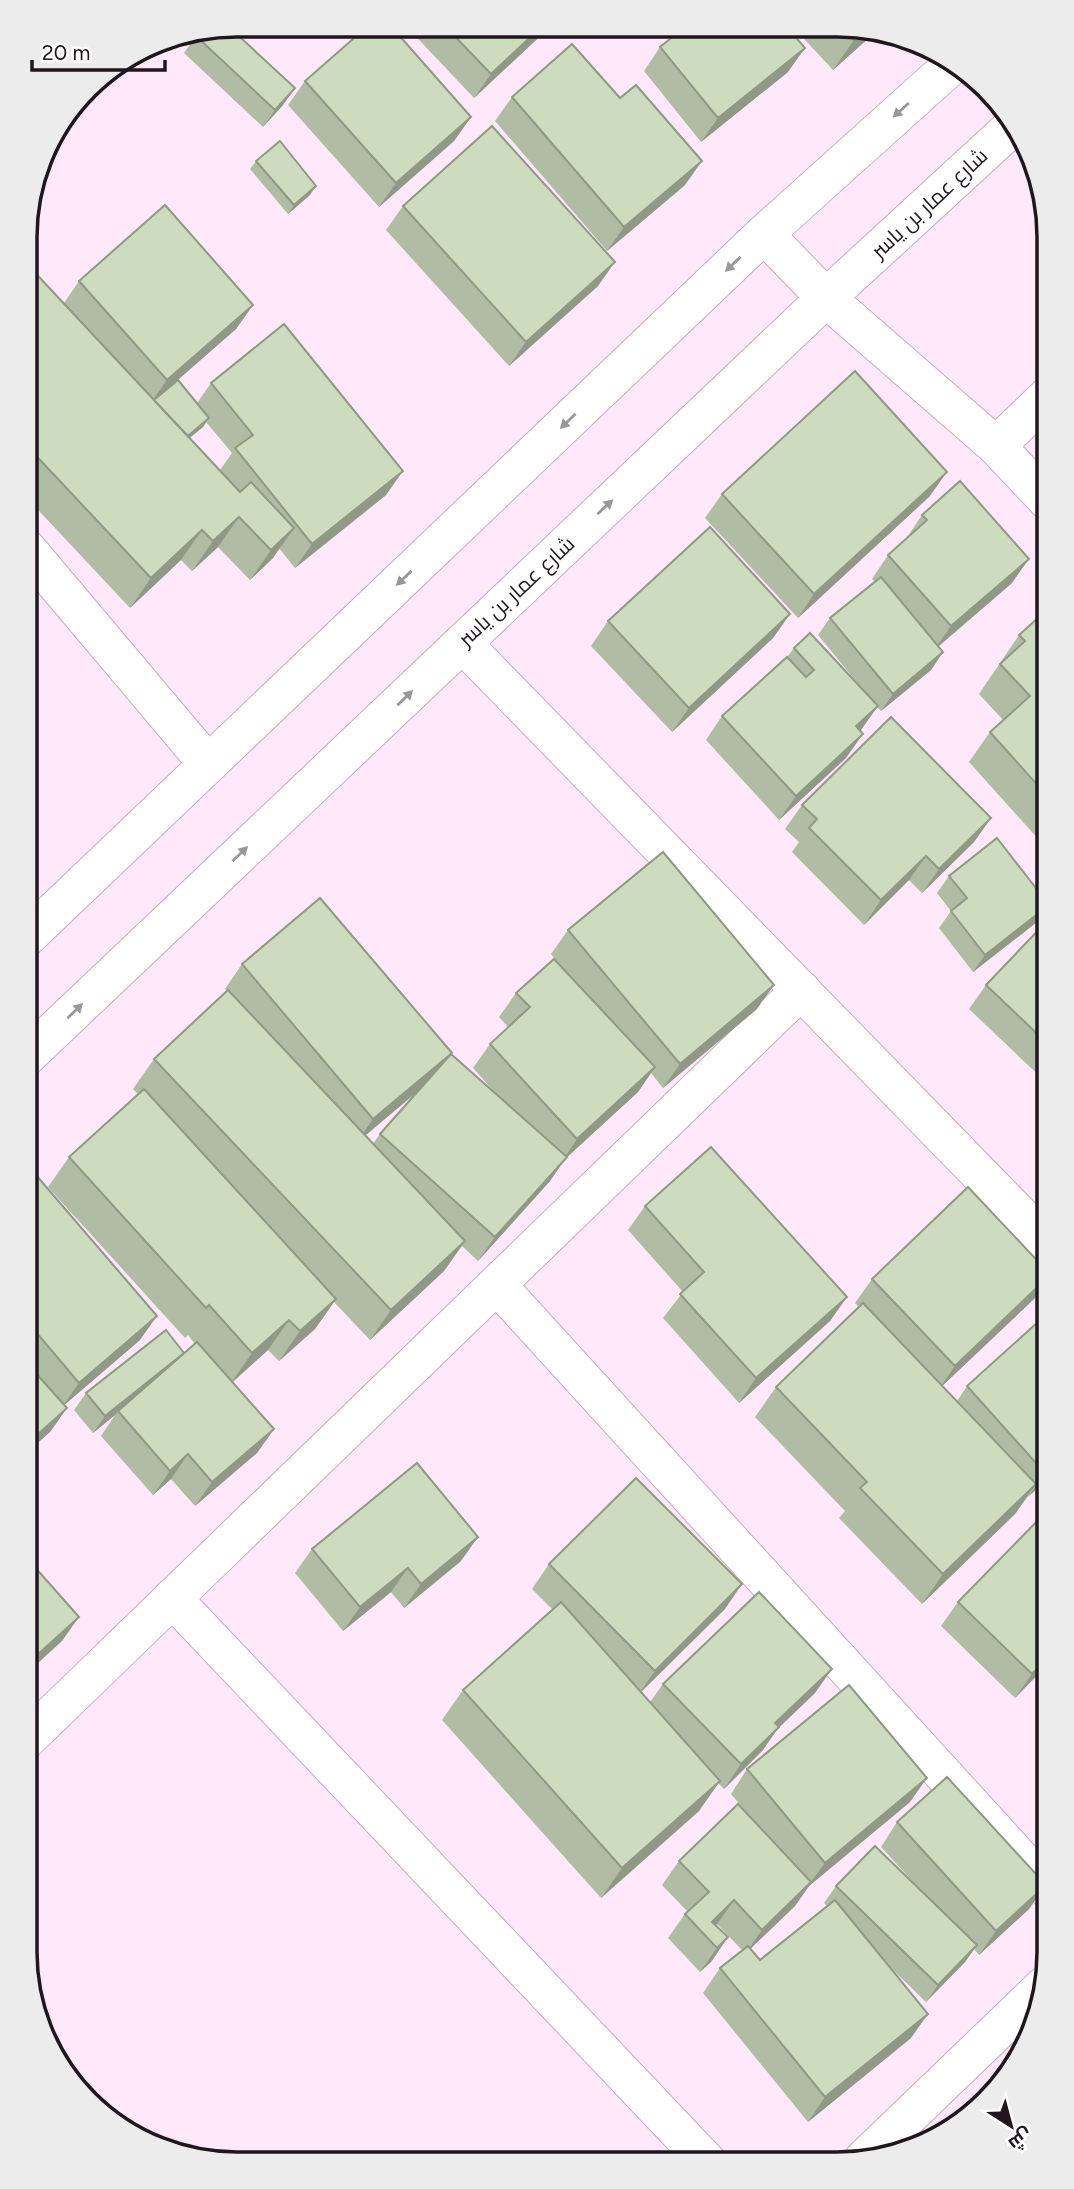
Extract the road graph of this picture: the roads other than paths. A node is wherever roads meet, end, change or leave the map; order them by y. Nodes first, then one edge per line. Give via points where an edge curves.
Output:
1 (947, 69) edge
2 (1007, 131) edge
3 (764, 234) junction
4 (825, 298) junction
5 (1037, 407) edge
6 (996, 446) junction
7 (1037, 489) edge
8 (37, 561) edge
9 (462, 643) junction
10 (208, 764) junction
11 (37, 927) edge
12 (801, 990) junction
13 (37, 1047) edge
14 (1037, 1233) edge
15 (497, 1285) junction
16 (172, 1598) junction
17 (37, 1729) edge
18 (1037, 1878) edge
19 (1031, 1998) edge
20 (875, 2148) edge
21 (698, 2152) edge

1 -> 3 street
2 - 4 street, شارع عمار بن ياسر
3 - 4 street
3 -> 10 street
4 - 6 street
9 -> 4 street, شارع عمار بن ياسر
5 - 6 street
6 - 7 street
8 - 10 street
9 - 12 street
13 -> 9 street, شارع عمار بن ياسر
10 - 11 street
12 - 14 street
12 - 15 street
15 - 16 street
15 - 18 street
16 - 17 street
16 - 21 street
19 - 20 street

